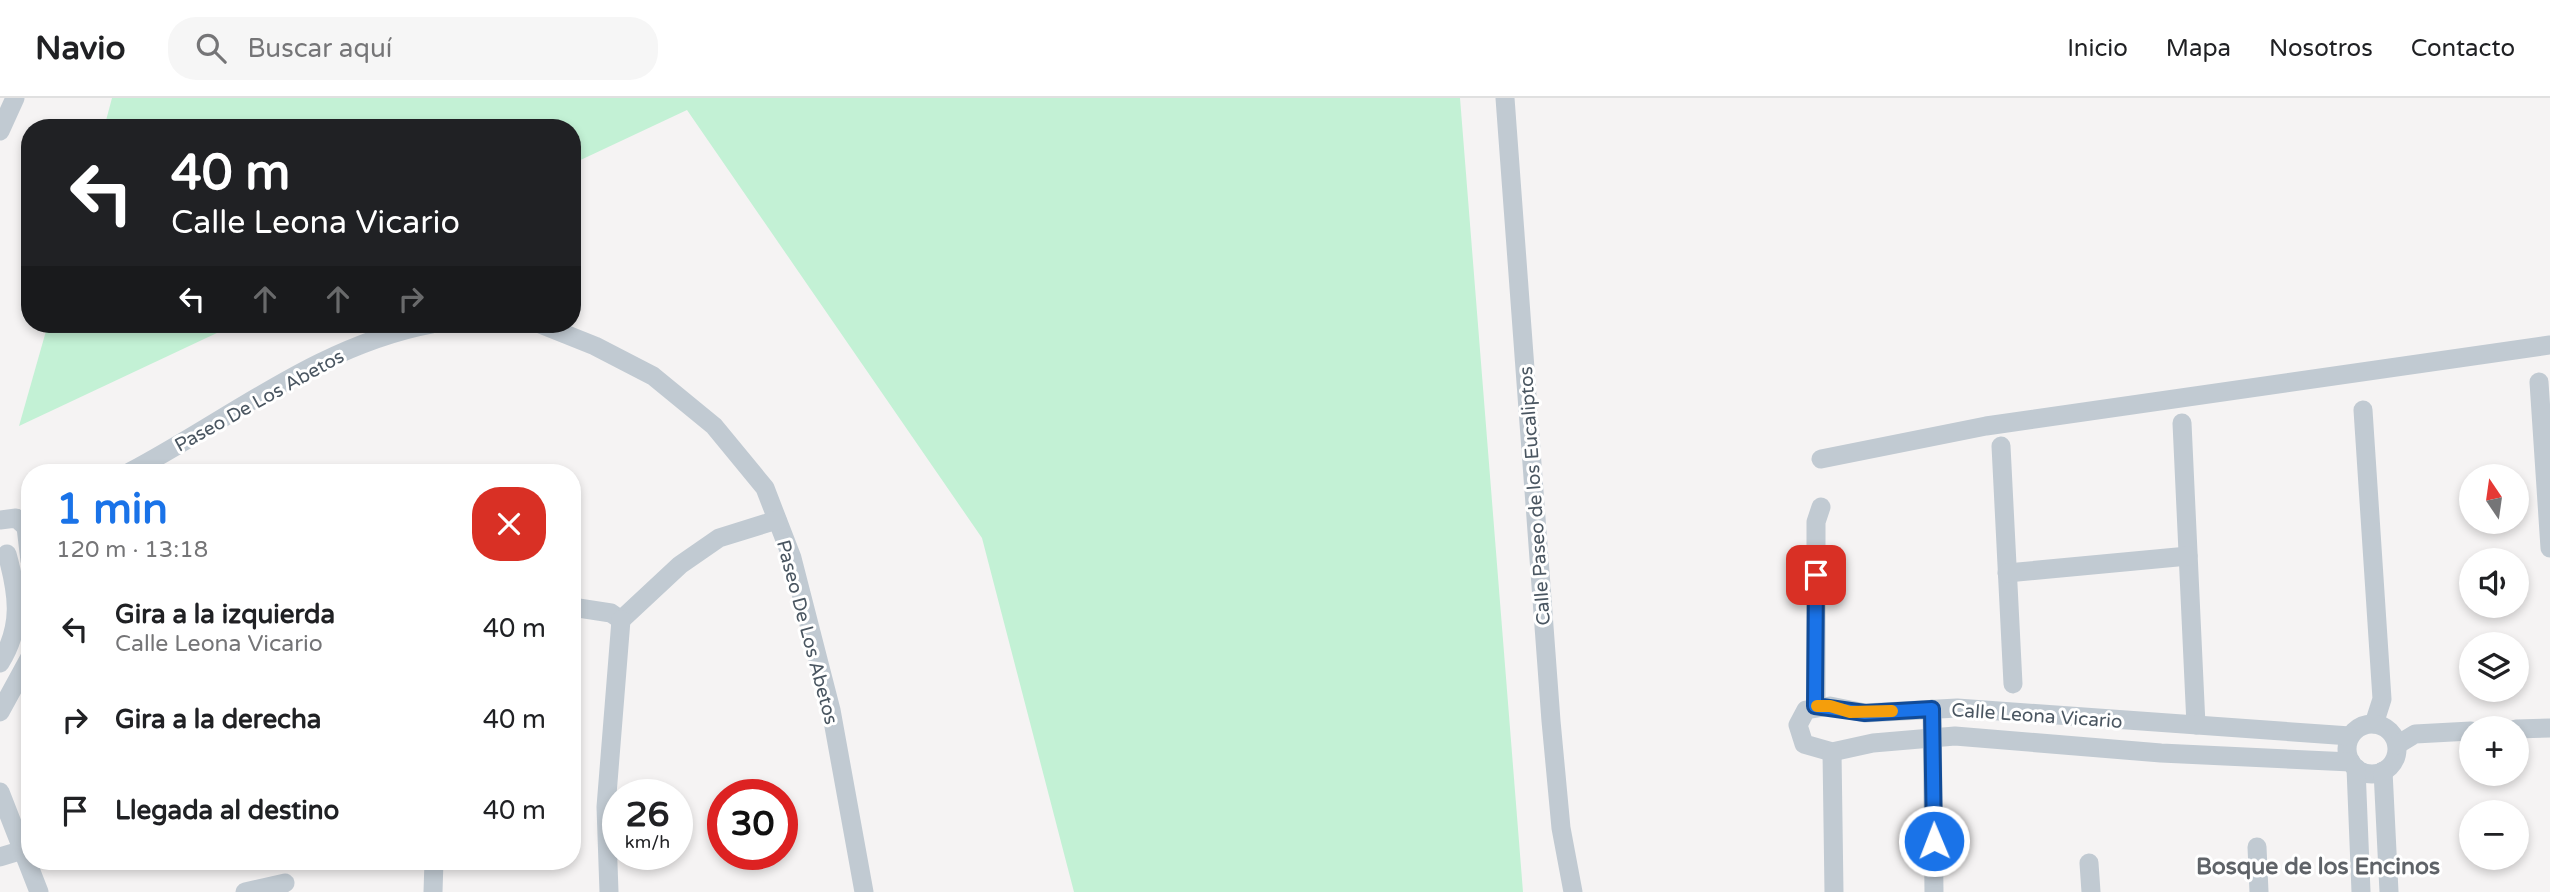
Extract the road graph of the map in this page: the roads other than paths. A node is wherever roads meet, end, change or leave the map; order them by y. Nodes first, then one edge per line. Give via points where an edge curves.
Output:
1 (15, 98) edge
2 (1505, 98) edge
3 (0, 131) edge
4 (400, 333) edge
5 (563, 333) edge
6 (2550, 345) edge
7 (2539, 382) dead end
8 (2363, 410) dead end
9 (2182, 423) dead end
10 (2001, 446) dead end
11 (1821, 459) dead end
12 (144, 464) edge
13 (1821, 507) dead end
14 (0, 520) edge
15 (778, 520) junction
16 (21, 527) edge
17 (2550, 548) edge
18 (4, 553) edge
19 (2188, 556) junction
20 (2007, 573) junction
21 (581, 608) edge
22 (621, 620) junction
23 (0, 663) edge
24 (21, 674) edge
25 (2013, 684) dead end
26 (21, 696) edge
27 (4, 705) edge
28 (1815, 706) junction
29 (1932, 709) junction
30 (2164, 723) junction
31 (2374, 724) junction
32 (2196, 725) junction
33 (2550, 728) edge
34 (2529, 729) edge
35 (2459, 732) edge
36 (2350, 736) junction
37 (1932, 738) junction
38 (2397, 745) junction
39 (1832, 752) junction
40 (2161, 753) junction
41 (2353, 765) junction
42 (2383, 771) junction
43 (0, 792) edge
44 (21, 845) edge
45 (2257, 847) dead end
46 (21, 851) edge
47 (0, 857) edge
48 (2090, 863) dead end
49 (31, 870) edge
50 (434, 870) edge
51 (285, 883) dead end
52 (39, 892) edge
53 (245, 892) edge
54 (433, 892) edge
55 (609, 892) edge
56 (864, 892) edge
57 (1573, 892) edge
58 (1834, 892) edge
59 (1934, 892) edge
60 (2091, 892) edge
61 (2259, 892) edge
62 (2361, 892) edge
63 (2389, 892) edge

1 - 3 street
2 - 57 street, Calle Paseo de los Eucaliptos via 1551,721 1561,828
4 - 12 street, Paseo De Los Abetos via 362,344 302,372
5 - 15 street, Paseo De Los Abetos via 653,376 714,426 765,488
6 - 11 street via 1945,433
7 - 17 street
8 - 31 street via 2382,699
9 - 19 street
10 - 20 street
13 - 28 street via 1816,522
14 - 16 street via 16,518
15 - 22 street via 719,538 680,565
15 - 56 street, Paseo De Los Abetos via 831,710
18 - 23 street via 18,610 15,632
19 - 20 street
19 - 32 street
20 - 25 street
21 - 22 street via 611,613
22 - 55 street via 606,807
24 - 27 street
26 - 27 street
28 - 29 street, Calle Leona Vicario via 1865,713
28 - 39 street via 1801,716 1799,735 1804,744
29 - 30 street, Calle Leona Vicario
29 - 37 street
30 - 32 street, Calle Leona Vicario
30 - 40 street
31 - 36 street via 2361,726
31 - 38 street via 2389,730
32 - 36 street, Calle Leona Vicario
33 - 34 street
35 - 38 street via 2415,734
36 - 41 street via 2347,754
37 - 39 street, Calle Leona Vicario
37 - 40 street, Calle Leona Vicario
37 - 59 street
38 - 42 street via 2396,755
39 - 58 street
40 - 41 street, Calle Leona Vicario
41 - 42 street via 2373,774
41 - 62 street
42 - 63 street
43 - 44 street
45 - 61 street
46 - 47 street
48 - 60 street
49 - 52 street
50 - 54 street
51 - 53 street

